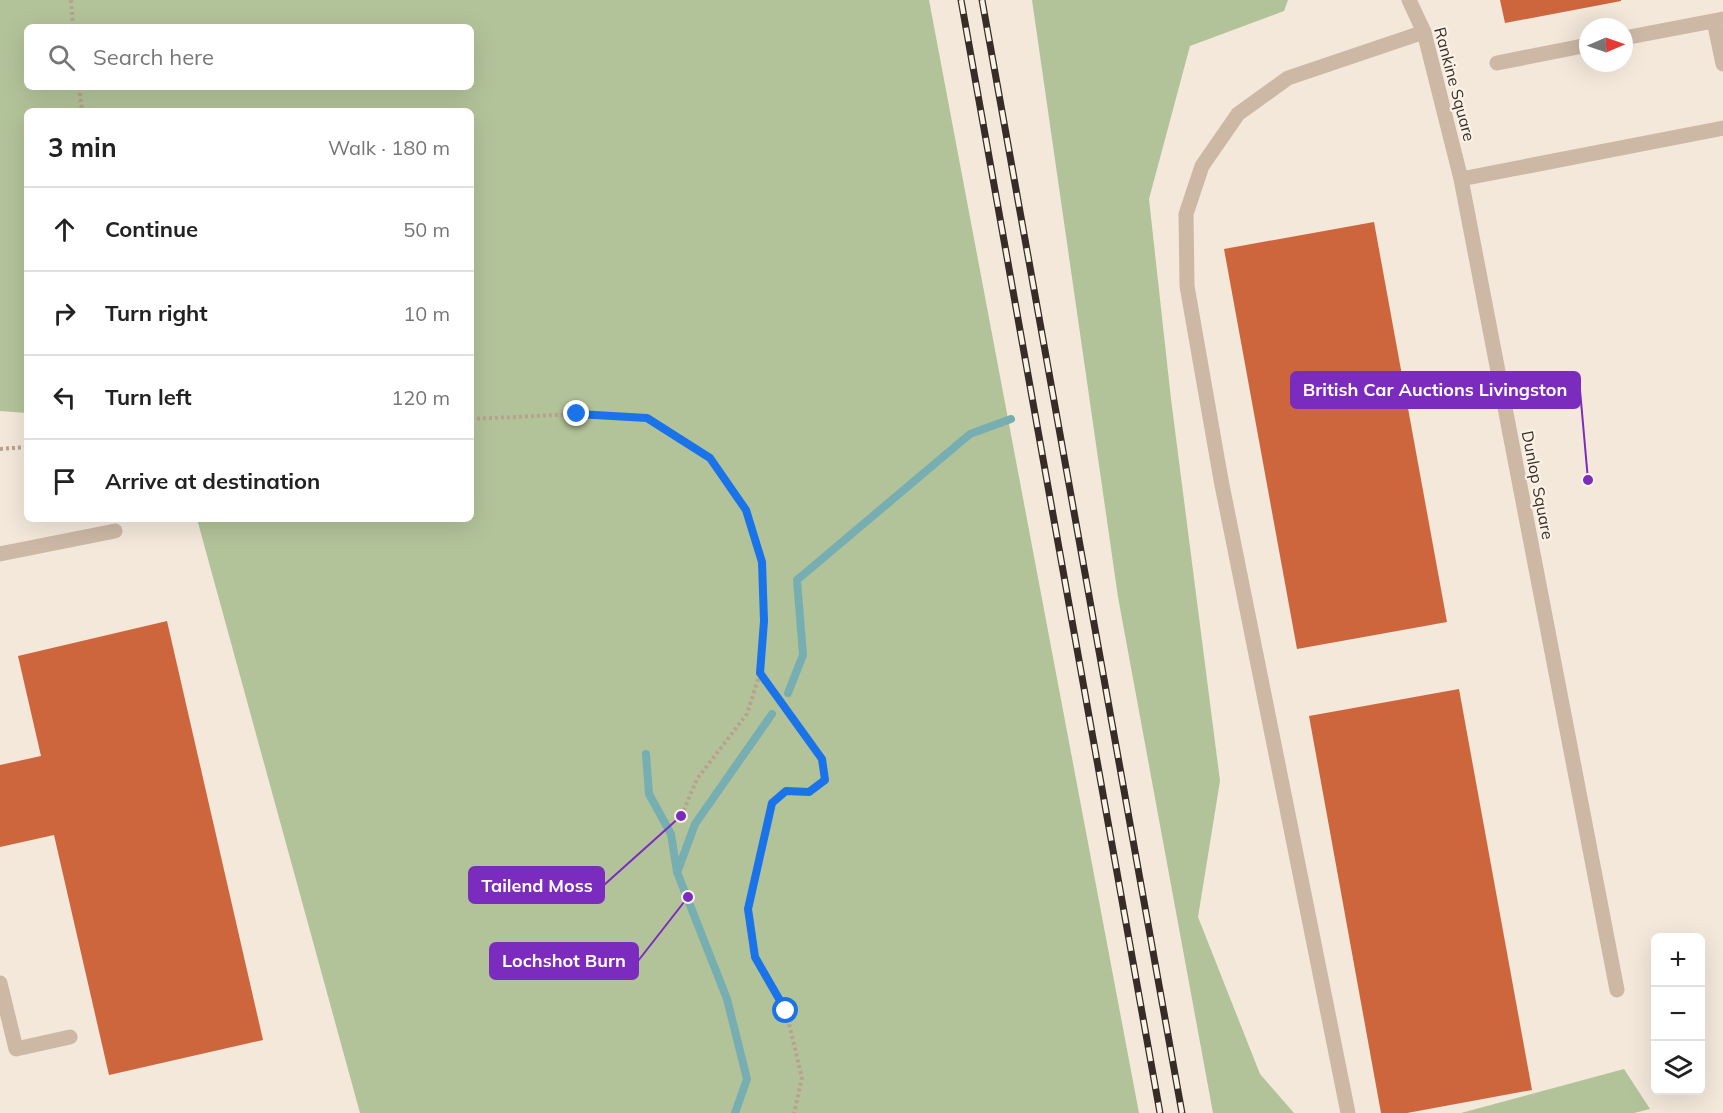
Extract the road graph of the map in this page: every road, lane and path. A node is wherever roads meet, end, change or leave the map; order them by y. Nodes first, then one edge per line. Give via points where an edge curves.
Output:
1 (71, 0) edge
2 (1409, 0) edge
3 (1719, 20) edge
4 (73, 24) edge
5 (1424, 32) junction
6 (1633, 36) edge
7 (1579, 47) edge
8 (1497, 63) dead end
9 (1723, 64) edge
10 (79, 90) edge
11 (82, 108) edge
12 (1723, 128) edge
13 (1461, 179) junction
14 (474, 419) edge
15 (24, 447) edge
16 (0, 449) edge
17 (115, 531) dead end
18 (0, 554) edge
19 (760, 673) junction
20 (683, 812) dead end
21 (0, 983) edge
22 (1617, 990) dead end
23 (70, 1037) dead end
24 (794, 1113) edge
25 (1348, 1113) edge

1 - 4 path
2 - 5 street, Rankine Square
3 - 6 street
3 - 9 street
5 - 13 street, Rankine Square
5 - 25 street via 1288,78 1238,114 1202,166 1186,213 1187,286 1221,480
7 - 8 street
10 - 11 path
12 - 13 street
13 - 22 street, Dunlop Square
14 - 19 path via 577,414 647,418 710,458 746,510 762,562 764,621
15 - 16 path
17 - 18 street
19 - 20 path via 747,714 697,779
19 - 24 path via 822,759 825,780 809,792 786,791 772,803 748,909 755,957 786,1011 802,1078
21 - 23 street via 16,1049

